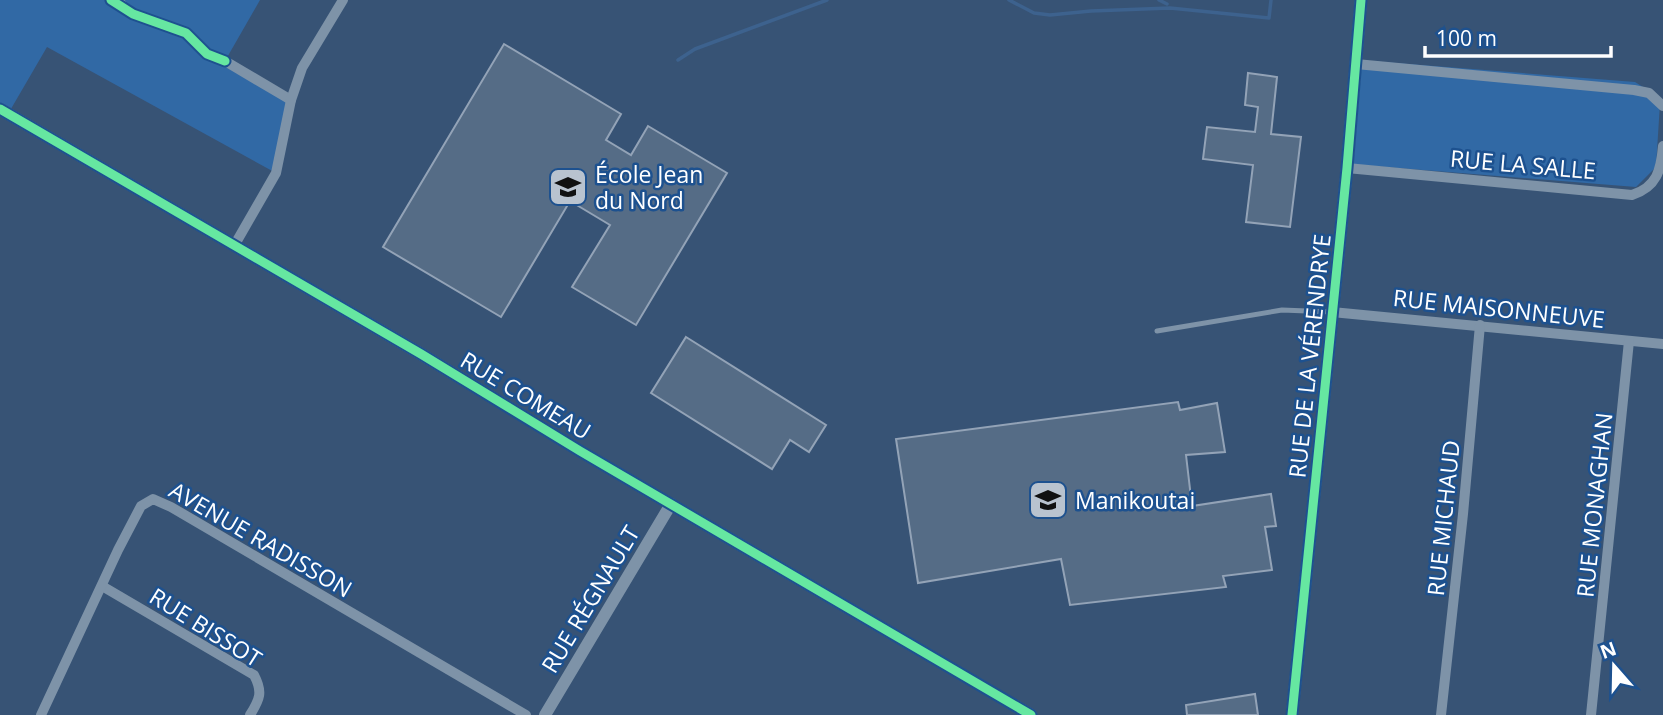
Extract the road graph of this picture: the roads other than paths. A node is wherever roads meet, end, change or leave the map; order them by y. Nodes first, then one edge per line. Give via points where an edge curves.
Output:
1 (343, 0) edge
2 (1361, 0) edge
3 (225, 61) dead end
4 (1356, 64) junction
5 (290, 100) junction
6 (1663, 106) edge
7 (0, 109) edge
8 (1663, 146) edge
9 (1347, 168) junction
10 (234, 246) junction
11 (1332, 312) junction
12 (1480, 326) junction
13 (1157, 331) dead end
14 (1629, 341) junction
15 (1663, 344) edge
16 (671, 504) junction
17 (102, 586) junction
18 (41, 715) edge
19 (250, 715) edge
20 (526, 715) edge
21 (545, 715) edge
22 (1031, 715) edge
23 (1292, 715) edge
24 (1441, 715) edge
25 (1591, 715) edge

1 - 5 street via 302,68
2 - 4 street, RUE DE LA VÉRENDRYE
3 - 5 street
4 - 6 street via 1634,90 1649,93
4 - 9 street, RUE DE LA VÉRENDRYE
5 - 10 street via 276,173
7 - 10 street, RUE COMEAU
8 - 9 street, RUE LA SALLE via 1658,177 1649,188 1632,195
9 - 11 street, RUE DE LA VÉRENDRYE
10 - 16 street, RUE COMEAU
11 - 12 street, RUE MAISONNEUVE
11 - 13 lane via 1282,310
11 - 23 street, RUE DE LA VÉRENDRYE
12 - 14 street, RUE MAISONNEUVE
12 - 24 street, RUE MICHAUD
14 - 15 street, RUE MAISONNEUVE
14 - 25 street, RUE MONAGHAN
16 - 21 street, RUE RÉGNAULT
16 - 22 street, RUE COMEAU
17 - 18 street, AVENUE RADISSON
17 - 19 street, RUE BISSOT via 254,675 261,692
17 - 20 street, AVENUE RADISSON via 141,506 153,499

